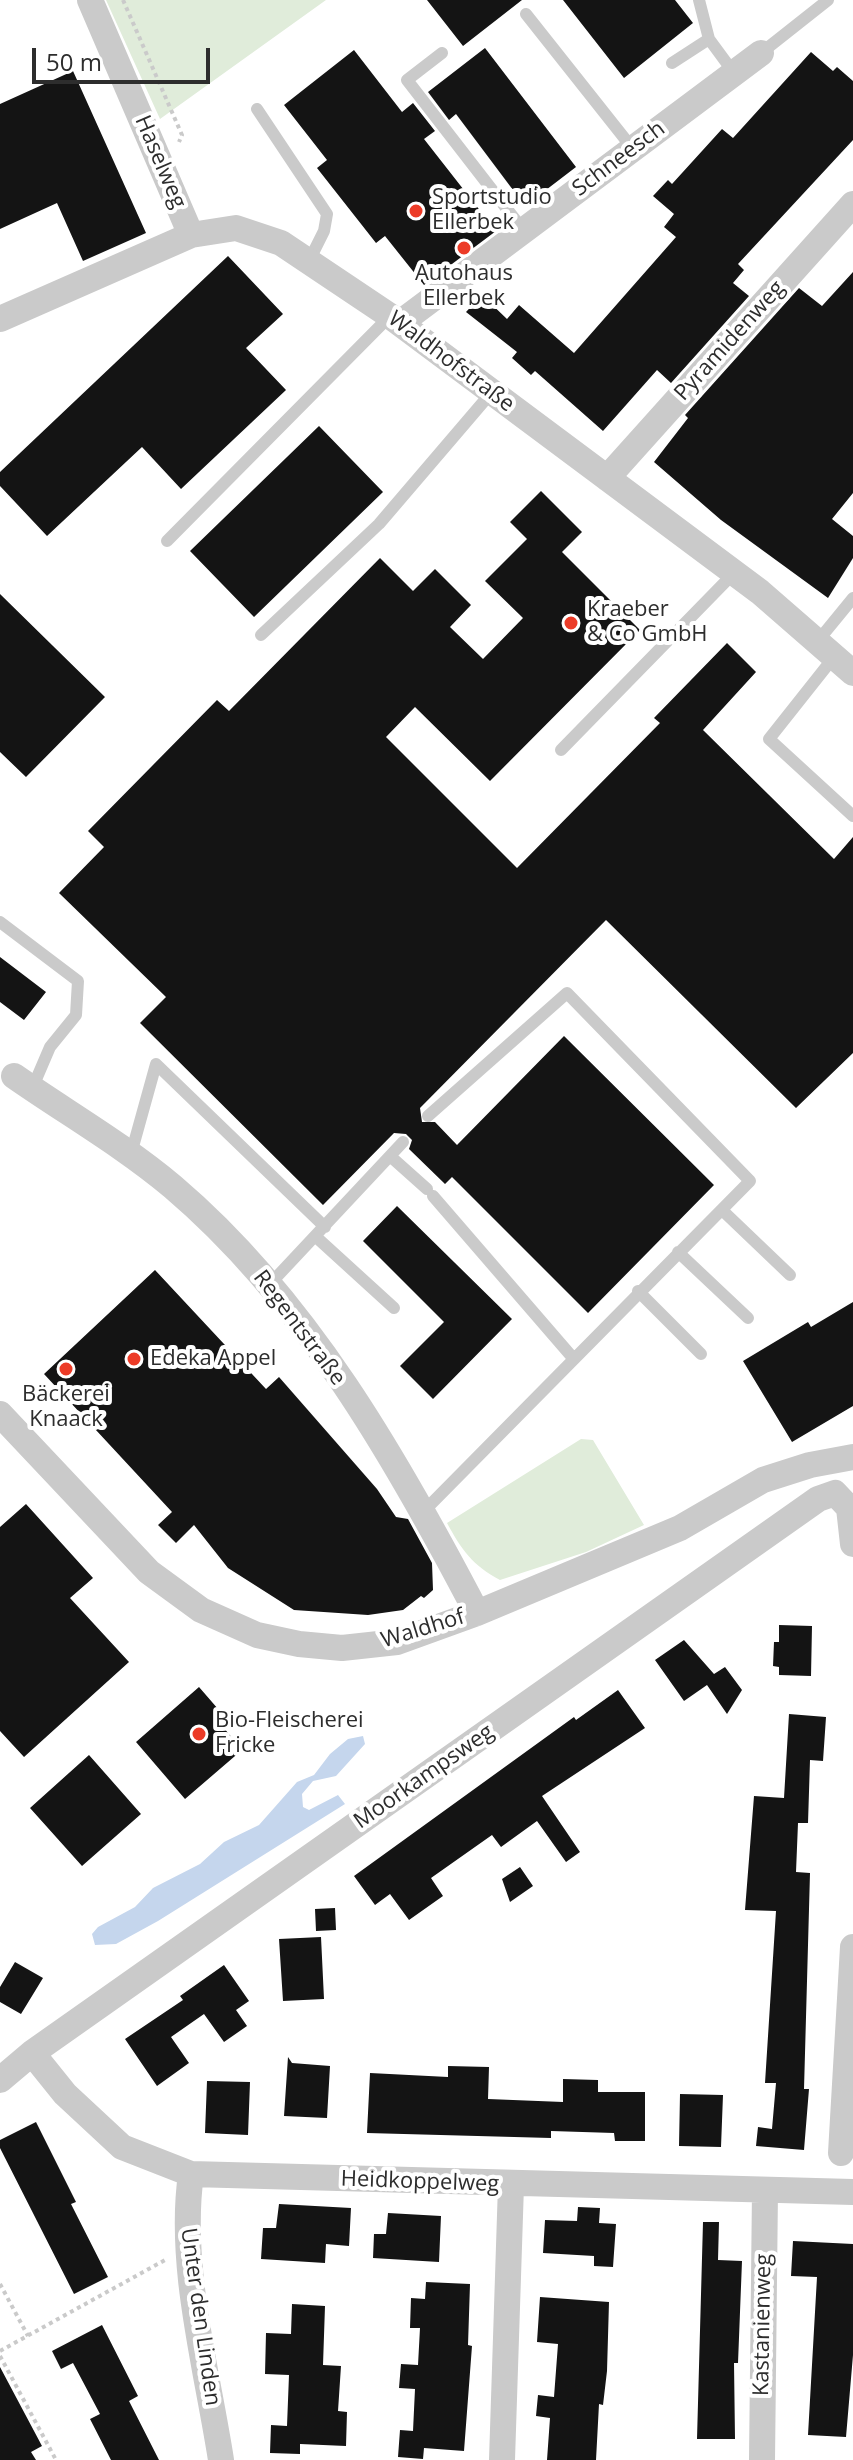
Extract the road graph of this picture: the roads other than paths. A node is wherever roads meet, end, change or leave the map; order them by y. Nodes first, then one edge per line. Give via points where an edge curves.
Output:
1 (90, 0) edge
2 (699, 0) edge
3 (828, 0) edge
4 (526, 14) dead end
5 (709, 39) junction
6 (442, 53) dead end
7 (761, 53) joint
8 (672, 63) dead end
9 (734, 73) junction
10 (257, 109) dead end
11 (633, 149) junction
12 (853, 204) edge
13 (524, 231) junction
14 (191, 235) junction
15 (309, 261) junction
16 (0, 319) edge
17 (395, 320) junction
18 (491, 393) junction
19 (607, 478) junction
20 (167, 541) dead end
21 (733, 574) junction
22 (853, 598) edge
23 (261, 635) dead end
24 (835, 657) edge
25 (561, 750) dead end
26 (853, 816) edge
27 (0, 922) edge
28 (15, 1077) edge
29 (428, 1116) dead end
30 (403, 1142) dead end
31 (131, 1154) junction
32 (390, 1156) junction
33 (722, 1210) junction
34 (325, 1227) junction
35 (315, 1236) junction
36 (678, 1252) junction
37 (790, 1275) dead end
38 (270, 1284) junction
39 (638, 1291) junction
40 (394, 1308) dead end
41 (748, 1318) dead end
42 (701, 1354) dead end
43 (573, 1358) junction
44 (0, 1414) edge
45 (853, 1457) edge
46 (424, 1511) junction
47 (853, 1544) edge
48 (477, 1613) junction
49 (853, 1947) edge
50 (32, 2053) junction
51 (0, 2080) edge
52 (841, 2153) dead end
53 (191, 2174) junction
54 (511, 2185) junction
55 (765, 2190) junction
56 (853, 2192) edge
57 (221, 2460) edge
58 (502, 2460) edge
59 (762, 2460) edge

1 - 14 street, Haselweg
2 - 5 lane
3 - 7 lane
4 - 11 lane
5 - 8 lane
5 - 9 lane
6 - 13 lane via 407,80
7 - 9 street, Schneesch
9 - 11 street, Schneesch
10 - 15 lane via 327,214
11 - 13 street, Schneesch
12 - 19 street, Pyramidenweg
13 - 17 street, Schneesch
14 - 15 street, Waldhofstraße via 236,228 281,243
14 - 16 street, Waldhofstraße
15 - 17 street, Waldhofstraße
17 - 18 street, Waldhofstraße
17 - 20 lane
18 - 19 street, Waldhofstraße
18 - 23 lane via 379,524
19 - 21 street, Waldhofstraße
21 - 24 street, Waldhofstraße
21 - 25 lane
22 - 24 lane
24 - 26 lane via 769,739
27 - 28 lane via 78,981 76,1015
28 - 31 street, Regentstraße
29 - 33 lane via 567,993 750,1181
30 - 32 lane
31 - 34 lane via 156,1064
31 - 38 street, Regentstraße
32 - 34 lane
32 - 43 lane via 430,1193
33 - 36 lane
33 - 37 lane
34 - 35 lane
35 - 38 lane
35 - 40 lane
36 - 39 lane
36 - 41 lane
38 - 46 street, Regentstraße
39 - 42 lane
39 - 43 lane
43 - 46 lane
44 - 48 street, Waldhof via 149,1572 201,1610 257,1635 342,1648 397,1642
45 - 48 street, Waldhof via 763,1480 680,1528
46 - 48 street, Regentstraße
47 - 50 street, Moorkampsweg via 849,1508 835,1493 818,1499
49 - 52 street
50 - 51 street, Moorkampsweg
50 - 53 street, Heidkoppelweg via 65,2094 122,2147
53 - 54 street, Heidkoppelweg
53 - 57 street, Unter den Linden via 188,2247
54 - 55 street, Heidkoppelweg
54 - 58 street
55 - 56 street, Heidkoppelweg
55 - 59 street, Kastanienweg

